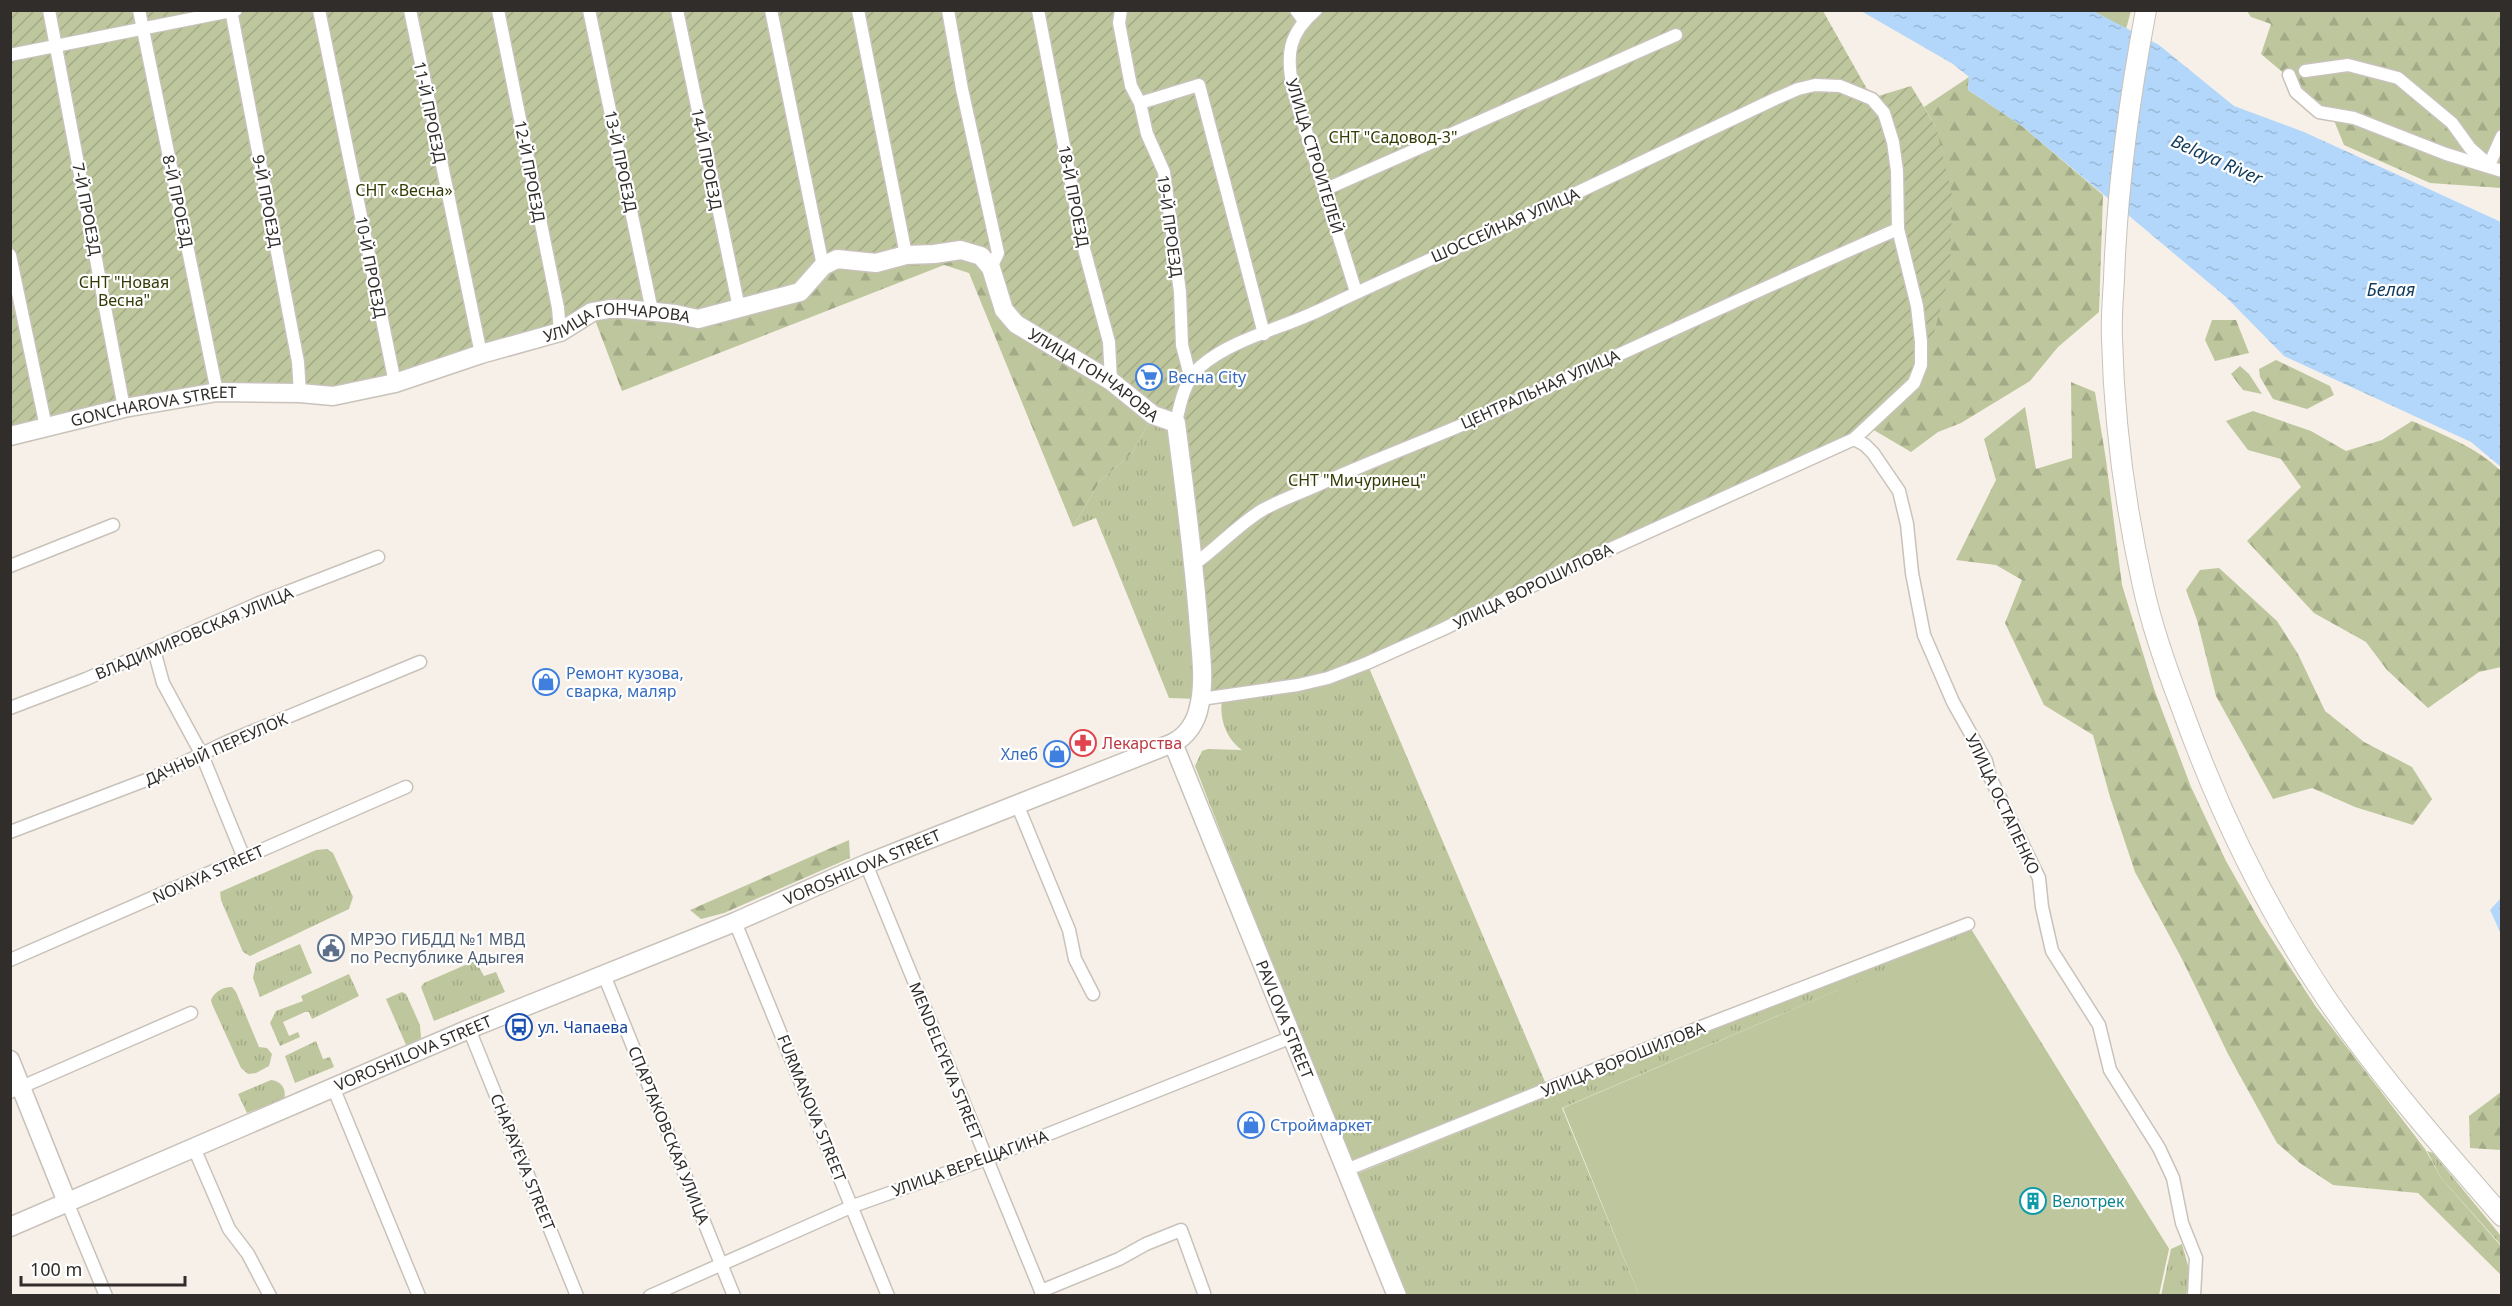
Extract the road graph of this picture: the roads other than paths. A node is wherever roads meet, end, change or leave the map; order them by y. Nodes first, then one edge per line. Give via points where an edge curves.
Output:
1 (49, 10) edge
2 (139, 10) edge
3 (319, 10) edge
4 (410, 10) edge
5 (498, 10) edge
6 (589, 10) edge
7 (677, 10) edge
8 (771, 10) edge
9 (858, 10) edge
10 (948, 10) edge
11 (1038, 10) edge
12 (1121, 10) edge
13 (1316, 10) edge
14 (2146, 10) edge
15 (232, 11) edge
16 (1300, 14) edge
17 (143, 29) junction
18 (1676, 35) dead end
19 (56, 46) junction
20 (10, 55) edge
21 (2305, 71) dead end
22 (2289, 75) dead end
23 (1872, 99) joint
24 (1140, 103) junction
25 (2502, 136) edge
26 (2495, 168) edge
27 (1324, 190) junction
28 (1898, 229) junction
29 (10, 255) edge
30 (906, 255) junction
31 (823, 266) junction
32 (991, 268) junction
33 (1356, 292) junction
34 (739, 308) junction
35 (652, 311) junction
36 (560, 332) junction
37 (1264, 334) junction
38 (481, 354) junction
39 (1190, 376) junction
40 (1111, 381) junction
41 (395, 383) junction
42 (217, 392) junction
43 (300, 393) junction
44 (124, 408) junction
45 (1176, 423) junction
46 (46, 427) junction
47 (10, 436) edge
48 (1854, 439) junction
49 (113, 525) dead end
50 (378, 557) dead end
51 (1193, 565) junction
52 (10, 566) edge
53 (154, 650) junction
54 (420, 662) dead end
55 (1201, 699) junction
56 (10, 708) edge
57 (1173, 743) junction
58 (202, 755) junction
59 (406, 787) dead end
60 (1017, 804) junction
61 (10, 832) edge
62 (244, 858) junction
63 (866, 864) junction
64 (735, 922) junction
65 (1968, 924) dead end
66 (10, 960) edge
67 (604, 975) junction
68 (1093, 994) dead end
69 (191, 1013) dead end
70 (469, 1029) junction
71 (1292, 1037) junction
72 (10, 1060) edge
73 (333, 1087) junction
74 (16, 1089) edge
75 (194, 1148) junction
76 (986, 1160) junction
77 (1346, 1170) junction
78 (67, 1202) junction
79 (853, 1206) junction
80 (2502, 1216) edge
81 (10, 1227) edge
82 (722, 1265) junction
83 (1042, 1293) edge
84 (1204, 1293) dead end
85 (106, 1296) edge
86 (270, 1296) edge
87 (419, 1296) edge
88 (577, 1296) edge
89 (650, 1296) edge
90 (734, 1296) edge
91 (888, 1296) edge
92 (1397, 1296) edge
93 (2194, 1296) edge

1 - 19 street, 7-Й ПРОЕЗД
2 - 17 street, 8-Й ПРОЕЗД
3 - 41 street, 10-Й ПРОЕЗД
4 - 38 street, 11-Й ПРОЕЗД
5 - 36 street, 12-Й ПРОЕЗД
6 - 35 street, 13-Й ПРОЕЗД
7 - 34 street, 14-Й ПРОЕЗД
8 - 31 street
9 - 30 street
10 - 32 street via 998,253
11 - 40 street, 18-Й ПРОЕЗД via 1083,245 1109,342
12 - 24 street, 19-Й ПРОЕЗД via 1119,23 1131,86
13 - 16 street
14 - 80 main road via 2129,100 2119,188 2112,337 2124,494 2143,590 2163,658 2232,830 2279,921 2323,994 2404,1103
15 - 17 street
15 - 43 street, 9-Й ПРОЕЗД via 298,362
16 - 27 street, УЛИЦА СТРОИТЕЛЕЙ via 1288,66
17 - 19 street
17 - 42 street, 8-Й ПРОЕЗД
18 - 27 street
19 - 20 street
19 - 44 street, 7-Й ПРОЕЗД
21 - 26 street via 2348,65 2398,78 2452,123 2470,148
22 - 26 street via 2296,92 2319,112 2354,118 2446,154
23 - 28 street, УЛИЦА ВОРОШИЛОВА via 1884,112 1893,142
23 - 33 street, ШОССЕЙНАЯ УЛИЦА via 1840,86 1798,89
24 - 37 street via 1199,86
24 - 39 street, 19-Й ПРОЕЗД via 1146,134 1164,172 1180,292 1182,345
25 - 26 street
27 - 33 street, УЛИЦА СТРОИТЕЛЕЙ
28 - 48 street, УЛИЦА ВОРОШИЛОВА via 1917,306 1921,365 1914,382
28 - 51 street, ЦЕНТРАЛЬНАЯ УЛИЦА via 1264,510
29 - 46 street
30 - 31 street via 876,263 837,259
30 - 32 street via 961,250 981,256
31 - 34 street, УЛИЦА ГОНЧАРОВА via 800,292
32 - 40 street, УЛИЦА ГОНЧАРОВА via 1004,309 1016,324
33 - 37 street, ШОССЕЙНАЯ УЛИЦА
34 - 35 street, УЛИЦА ГОНЧАРОВА via 698,319
35 - 36 street, УЛИЦА ГОНЧАРОВА via 592,312
36 - 38 street, УЛИЦА ГОНЧАРОВА
37 - 39 street, ШОССЕЙНАЯ УЛИЦА via 1221,352
38 - 41 street, УЛИЦА ГОНЧАРОВА
39 - 45 street
40 - 45 street, УЛИЦА ГОНЧАРОВА via 1154,415
41 - 43 street, УЛИЦА ГОНЧАРОВА via 333,396
42 - 43 street, GONCHAROVA STREET
42 - 44 street, GONCHAROVA STREET
44 - 46 street, GONCHAROVA STREET
45 - 51 street
46 - 47 street, GONCHAROVA STREET
48 - 55 street, УЛИЦА ВОРОШИЛОВА via 1356,668 1298,685
48 - 93 street, УЛИЦА ОСТАПЕНКО via 1873,453 1899,491 1924,635 2039,878 2052,951 2099,1025 2110,1070 2159,1148 2173,1178 2182,1223 2196,1258
49 - 52 street
50 - 53 street, ВЛАДИМИРОВСКАЯ УЛИЦА via 259,603
51 - 55 street via 1203,680
53 - 56 street, ВЛАДИМИРОВСКАЯ УЛИЦА
53 - 58 street via 163,683
54 - 58 street, ДАЧНЫЙ ПЕРЕУЛОК
55 - 57 street via 1191,728
57 - 60 street, VOROSHILOVA STREET
57 - 71 street, PAVLOVA STREET
58 - 61 street, ДАЧНЫЙ ПЕРЕУЛОК
58 - 62 street
59 - 62 street, NOVAYA STREET
60 - 63 street, VOROSHILOVA STREET
60 - 68 street via 1065,920 1075,960
62 - 66 street, NOVAYA STREET
63 - 64 street, VOROSHILOVA STREET
63 - 76 street, MENDELEYEVA STREET
64 - 67 street, VOROSHILOVA STREET
64 - 79 street, FURMANOVA STREET
65 - 77 street, УЛИЦА ВОРОШИЛОВА
67 - 70 street, VOROSHILOVA STREET
67 - 82 street, СПАРТАКОВСКАЯ УЛИЦА
69 - 74 street
70 - 73 street, VOROSHILOVA STREET
70 - 88 street, CHAPAYEVA STREET
71 - 76 street, УЛИЦА ВЕРЕЩАГИНА
71 - 77 street, PAVLOVA STREET
72 - 74 street
73 - 75 street, VOROSHILOVA STREET
73 - 87 street
74 - 78 street
75 - 78 street, VOROSHILOVA STREET
75 - 86 street via 229,1228
76 - 79 street, УЛИЦА ВЕРЕЩАГИНА
76 - 83 street, MENDELEYEVA STREET
77 - 92 street, PAVLOVA STREET
78 - 81 street, VOROSHILOVA STREET
78 - 85 street
79 - 82 street, УЛИЦА ВЕРЕЩАГИНА
79 - 91 street, FURMANOVA STREET
82 - 89 street, УЛИЦА ВЕРЕЩАГИНА
82 - 90 street, СПАРТАКОВСКАЯ УЛИЦА
83 - 84 street, MENDELEYEVA STREET via 1181,1230

